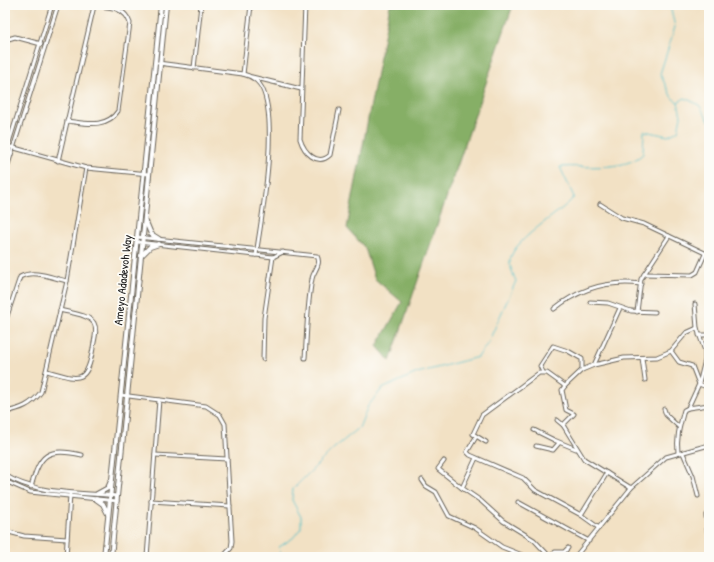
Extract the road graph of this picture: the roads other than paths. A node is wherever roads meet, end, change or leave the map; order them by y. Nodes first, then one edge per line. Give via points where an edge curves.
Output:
1 (52, 5) edge
2 (58, 5) edge
3 (88, 5) edge
4 (161, 5) edge
5 (166, 5) edge
6 (200, 5) edge
7 (251, 5) edge
8 (305, 5) edge
9 (94, 6) junction
10 (5, 40) edge
11 (40, 43) junction
12 (45, 45) junction
13 (155, 63) junction
14 (160, 64) junction
15 (194, 68) junction
16 (242, 74) junction
17 (250, 76) junction
18 (301, 89) junction
19 (339, 110) dead end
20 (66, 121) junction
21 (8, 146) junction
22 (13, 148) junction
23 (5, 155) edge
24 (58, 161) junction
25 (86, 168) junction
26 (144, 173) junction
27 (5, 174) edge
28 (149, 174) junction
29 (600, 204) dead end
30 (145, 219) junction
31 (669, 236) junction
32 (137, 239) junction
33 (143, 240) junction
34 (159, 242) junction
35 (257, 249) junction
36 (285, 251) junction
37 (707, 254) edge
38 (256, 255) junction
39 (141, 256) junction
40 (273, 257) junction
41 (644, 274) junction
42 (67, 281) junction
43 (640, 284) junction
44 (590, 302) dead end
45 (695, 304) dead end
46 (620, 308) junction
47 (554, 309) dead end
48 (60, 310) junction
49 (636, 312) junction
50 (655, 312) dead end
51 (5, 322) edge
52 (697, 328) junction
53 (699, 335) junction
54 (709, 335) edge
55 (671, 351) junction
56 (306, 358) dead end
57 (642, 358) junction
58 (263, 360) dead end
59 (594, 365) junction
60 (582, 370) junction
61 (47, 371) junction
62 (543, 372) junction
63 (645, 380) dead end
64 (699, 384) junction
65 (565, 386) junction
66 (709, 388) edge
67 (121, 395) junction
68 (127, 396) junction
69 (159, 400) junction
70 (709, 404) edge
71 (688, 408) junction
72 (664, 409) dead end
73 (5, 412) edge
74 (557, 420) dead end
75 (563, 425) junction
76 (679, 427) junction
77 (534, 430) dead end
78 (476, 437) junction
79 (486, 442) dead end
80 (559, 442) junction
81 (536, 446) dead end
82 (709, 446) edge
83 (577, 449) junction
84 (683, 453) junction
85 (678, 454) junction
86 (82, 455) dead end
87 (155, 455) junction
88 (476, 458) junction
89 (227, 459) junction
90 (444, 460) dead end
91 (607, 473) junction
92 (5, 475) edge
93 (112, 476) junction
94 (422, 480) dead end
95 (5, 481) edge
96 (31, 487) junction
97 (462, 488) junction
98 (631, 488) junction
99 (70, 492) junction
100 (97, 494) junction
101 (111, 495) junction
102 (117, 496) junction
103 (698, 496) dead end
104 (70, 497) junction
105 (96, 499) junction
106 (110, 500) junction
107 (117, 501) junction
108 (151, 501) junction
109 (518, 502) dead end
110 (230, 506) junction
111 (109, 515) junction
112 (581, 515) junction
113 (709, 515) edge
114 (599, 528) junction
115 (5, 531) edge
116 (67, 539) junction
117 (589, 541) junction
118 (568, 548) dead end
119 (709, 551) edge
120 (66, 557) edge
121 (104, 557) edge
122 (111, 557) edge
123 (147, 557) edge
124 (223, 557) edge
125 (527, 557) edge
126 (550, 557) edge
127 (575, 557) edge

1 - 11 street
2 - 12 street
3 - 9 street
4 - 13 street, Ameyo Adadevoh Way
5 - 14 street, Ameyo Adadevoh Way
6 - 15 street
7 - 16 street
8 - 18 street
9 - 20 street
9 - 20 street via 118,9 128,16 130,23 118,111 113,118 98,124
10 - 11 street via 15,37
11 - 12 street
11 - 21 street
12 - 22 street
13 - 14 street
13 - 26 street, Ameyo Adadevoh Way
14 - 15 street
14 - 28 street, Ameyo Adadevoh Way
15 - 16 street
16 - 17 street
17 - 18 street
17 - 35 street via 262,87 266,99 268,131 267,172
18 - 19 street via 300,140 308,155 324,159 330,155
20 - 24 street
21 - 22 street
21 - 23 street
22 - 24 street
22 - 27 street
24 - 25 street
25 - 26 street
25 - 42 street
26 - 28 street
26 - 32 street, Ameyo Adadevoh Way
28 - 30 street, Ameyo Adadevoh Way
29 - 31 street via 622,218 644,224
30 - 33 street, Ameyo Adadevoh Way
30 - 34 street via 151,234
31 - 37 street
31 - 41 street
32 - 33 street
32 - 67 street, Ameyo Adadevoh Way
33 - 34 street
33 - 39 street, Ameyo Adadevoh Way
34 - 35 street
34 - 38 street
34 - 39 street
35 - 36 street
35 - 38 street
36 - 40 street
36 - 56 street via 314,254 319,259 312,277
37 - 41 street via 697,272 692,275
38 - 40 street
39 - 68 street, Ameyo Adadevoh Way
40 - 58 street via 264,318
41 - 43 street
42 - 48 street
42 - 51 street via 29,273 20,277
43 - 47 street via 624,282 585,289
43 - 49 street
44 - 46 street via 608,303
45 - 52 street
46 - 49 street
46 - 59 street
48 - 61 street
48 - 61 street via 85,317 94,323 96,329 90,364 85,374 78,378
49 - 50 street
52 - 53 street
52 - 55 street via 686,332
53 - 54 street
53 - 64 street via 706,355
55 - 57 street via 657,357
55 - 64 street via 678,362 692,366
57 - 59 street via 624,358
57 - 63 street
59 - 60 street
60 - 62 street via 582,359 553,346 540,366
60 - 65 street
61 - 73 street via 42,392 35,400 23,408
62 - 65 street
62 - 78 street via 482,415 473,434
64 - 66 street
64 - 71 street
65 - 75 street via 562,390 566,410 574,414
67 - 68 street
67 - 93 street, Ameyo Adadevoh Way
68 - 69 street
68 - 102 street, Ameyo Adadevoh Way
69 - 87 street
69 - 89 street via 206,406 220,415 225,424
70 - 71 street
71 - 76 street via 684,410
72 - 76 street via 666,415
74 - 75 street
75 - 83 street
76 - 85 street
77 - 80 street
78 - 79 street
78 - 88 street via 467,452
80 - 81 street via 553,450
80 - 83 street
82 - 84 street
83 - 91 street via 584,459
84 - 85 street
84 - 103 street
85 - 98 street via 666,456
86 - 96 street via 63,451 44,457 36,468
87 - 89 street
87 - 108 street
88 - 97 street
88 - 112 street via 493,466 500,466 509,473 523,478 535,490
89 - 110 street
90 - 97 street via 438,469
91 - 98 street
91 - 112 street
92 - 96 street
93 - 100 street via 108,488
93 - 101 street, Ameyo Adadevoh Way
94 - 125 street via 436,492 449,516 475,528 502,547
95 - 104 street via 30,492
96 - 99 street
97 - 126 street via 503,521 534,540
98 - 114 street
99 - 100 street
99 - 104 street
100 - 101 street
101 - 102 street
101 - 106 street, Ameyo Adadevoh Way
102 - 107 street, Ameyo Adadevoh Way
104 - 105 street
104 - 116 street
105 - 106 street
105 - 111 street via 103,504
106 - 107 street
106 - 111 street, Ameyo Adadevoh Way
107 - 122 street, Ameyo Adadevoh Way
108 - 110 street
108 - 123 street
109 - 117 street
110 - 124 street via 232,541 231,548
111 - 121 street, Ameyo Adadevoh Way
112 - 114 street
113 - 119 street via 706,515
114 - 117 street
115 - 116 street via 24,536
116 - 120 street
117 - 127 street
118 - 126 street via 564,552 555,552

